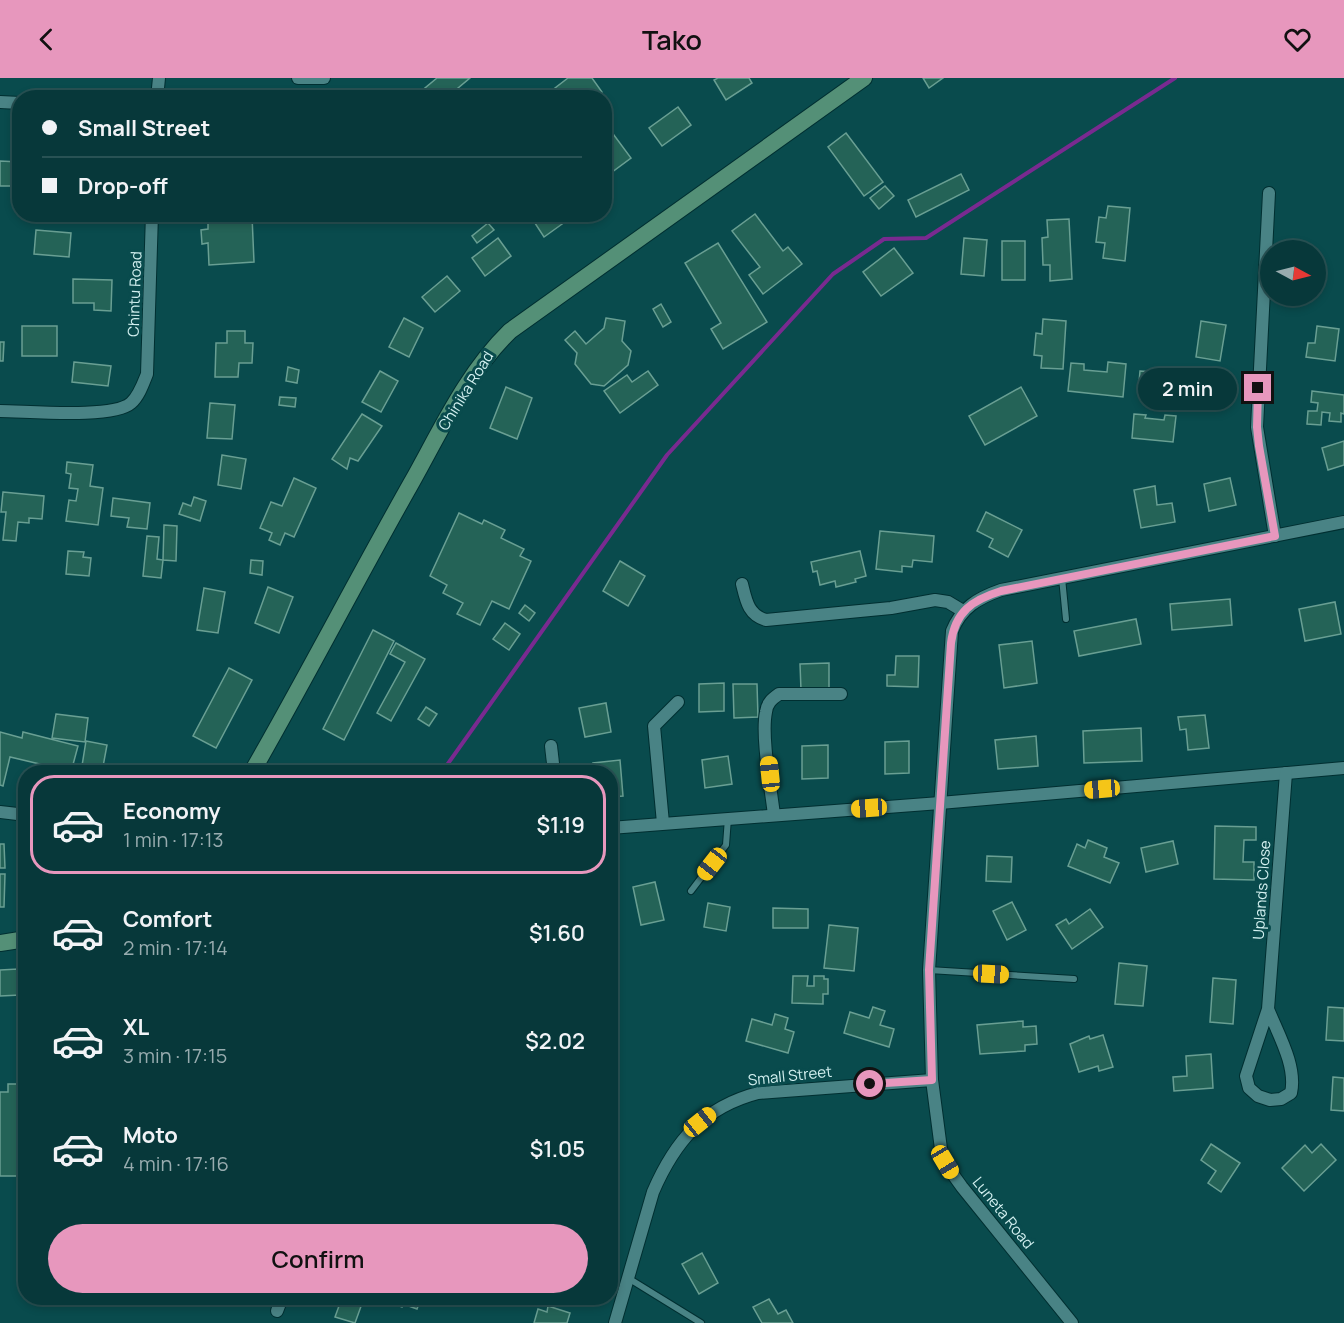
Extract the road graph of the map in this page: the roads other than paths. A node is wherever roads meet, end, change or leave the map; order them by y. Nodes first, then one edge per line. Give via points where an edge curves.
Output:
1 (298, 78) edge
2 (324, 78) edge
3 (864, 78) edge
4 (1269, 193) dead end
5 (152, 222) edge
6 (0, 411) edge
7 (1344, 522) edge
8 (1275, 536) junction
9 (1062, 578) junction
10 (742, 584) dead end
11 (963, 611) junction
12 (1066, 619) dead end
13 (841, 694) dead end
14 (678, 702) dead end
15 (550, 746) dead end
16 (256, 765) edge
17 (553, 765) edge
18 (1344, 768) edge
19 (1286, 773) junction
20 (940, 803) junction
21 (0, 812) edge
22 (18, 814) edge
23 (774, 815) junction
24 (728, 818) junction
25 (663, 823) junction
26 (618, 827) edge
27 (691, 891) dead end
28 (18, 940) edge
29 (0, 943) edge
30 (929, 970) junction
31 (1074, 979) dead end
32 (1268, 1009) junction
33 (932, 1080) junction
34 (628, 1278) junction
35 (279, 1305) edge
36 (277, 1311) dead end
37 (615, 1323) edge
38 (701, 1323) edge
39 (1072, 1323) edge

1 - 2 street
3 - 16 main road, Chinika Road via 510,332 489,352 469,380
4 - 8 street via 1257,427
5 - 6 street, Chintu Road via 147,374 131,404 100,412
7 - 8 street
8 - 9 street
9 - 11 street via 988,595
9 - 12 lane
10 - 11 street via 749,609 766,620 935,600
11 - 20 street, Luneta Road via 951,643
13 - 23 street via 780,694 768,704 765,733
14 - 25 street via 654,726
15 - 17 street
18 - 19 street
19 - 20 street
19 - 32 street, Uplands Close
20 - 23 street
20 - 30 street, Luneta Road
21 - 22 street
23 - 24 street
24 - 25 street
24 - 27 lane via 726,845
25 - 26 street
28 - 29 main road
30 - 31 lane
30 - 33 street, Luneta Road
32 - 32 street, Uplands Close via 1293,1081 1291,1092 1270,1100 1249,1088 1246,1076
33 - 34 street, Small Street via 758,1093 718,1108 684,1137 670,1156 653,1192
33 - 39 street, Luneta Road via 945,1162
34 - 37 street, Small Street
34 - 38 lane
35 - 36 street

